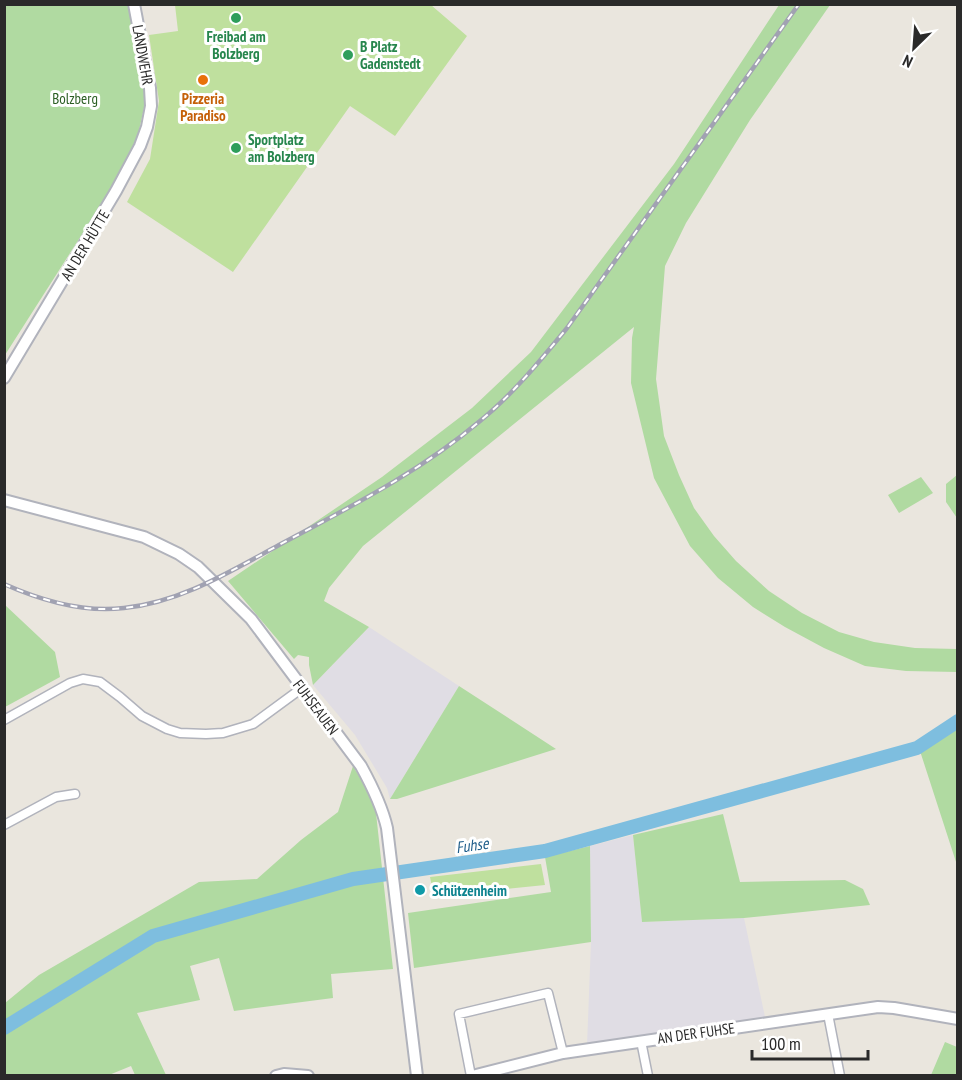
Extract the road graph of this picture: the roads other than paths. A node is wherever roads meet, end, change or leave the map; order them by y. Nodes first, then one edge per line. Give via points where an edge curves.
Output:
1 (134, 4) edge
2 (151, 105) joint
3 (4, 378) edge
4 (4, 500) edge
5 (302, 688) junction
6 (4, 720) edge
7 (75, 794) dead end
8 (4, 825) edge
9 (828, 1014) junction
10 (957, 1019) edge
11 (641, 1041) junction
12 (563, 1053) junction
13 (276, 1076) edge
14 (308, 1076) edge
15 (417, 1076) edge
16 (471, 1076) edge
17 (648, 1076) edge
18 (840, 1076) edge

1 - 2 street, LANDWEHR
2 - 3 street, AN DER HÜTTE via 147,127 130,167
4 - 5 street, FUHSEAUEN via 144,537 179,554 198,567 251,619
5 - 6 street via 253,724 224,733 180,733 167,729 142,716 100,682 83,679
5 - 15 street, FUHSEAUEN via 361,766 383,812
7 - 8 street via 56,797
9 - 10 street, AN DER FUHSE via 894,1008
9 - 11 street, AN DER FUHSE
9 - 18 street
11 - 12 street, AN DER FUHSE
11 - 17 street
12 - 16 street, AN DER FUHSE
12 - 16 street via 548,993 459,1014
13 - 14 street

